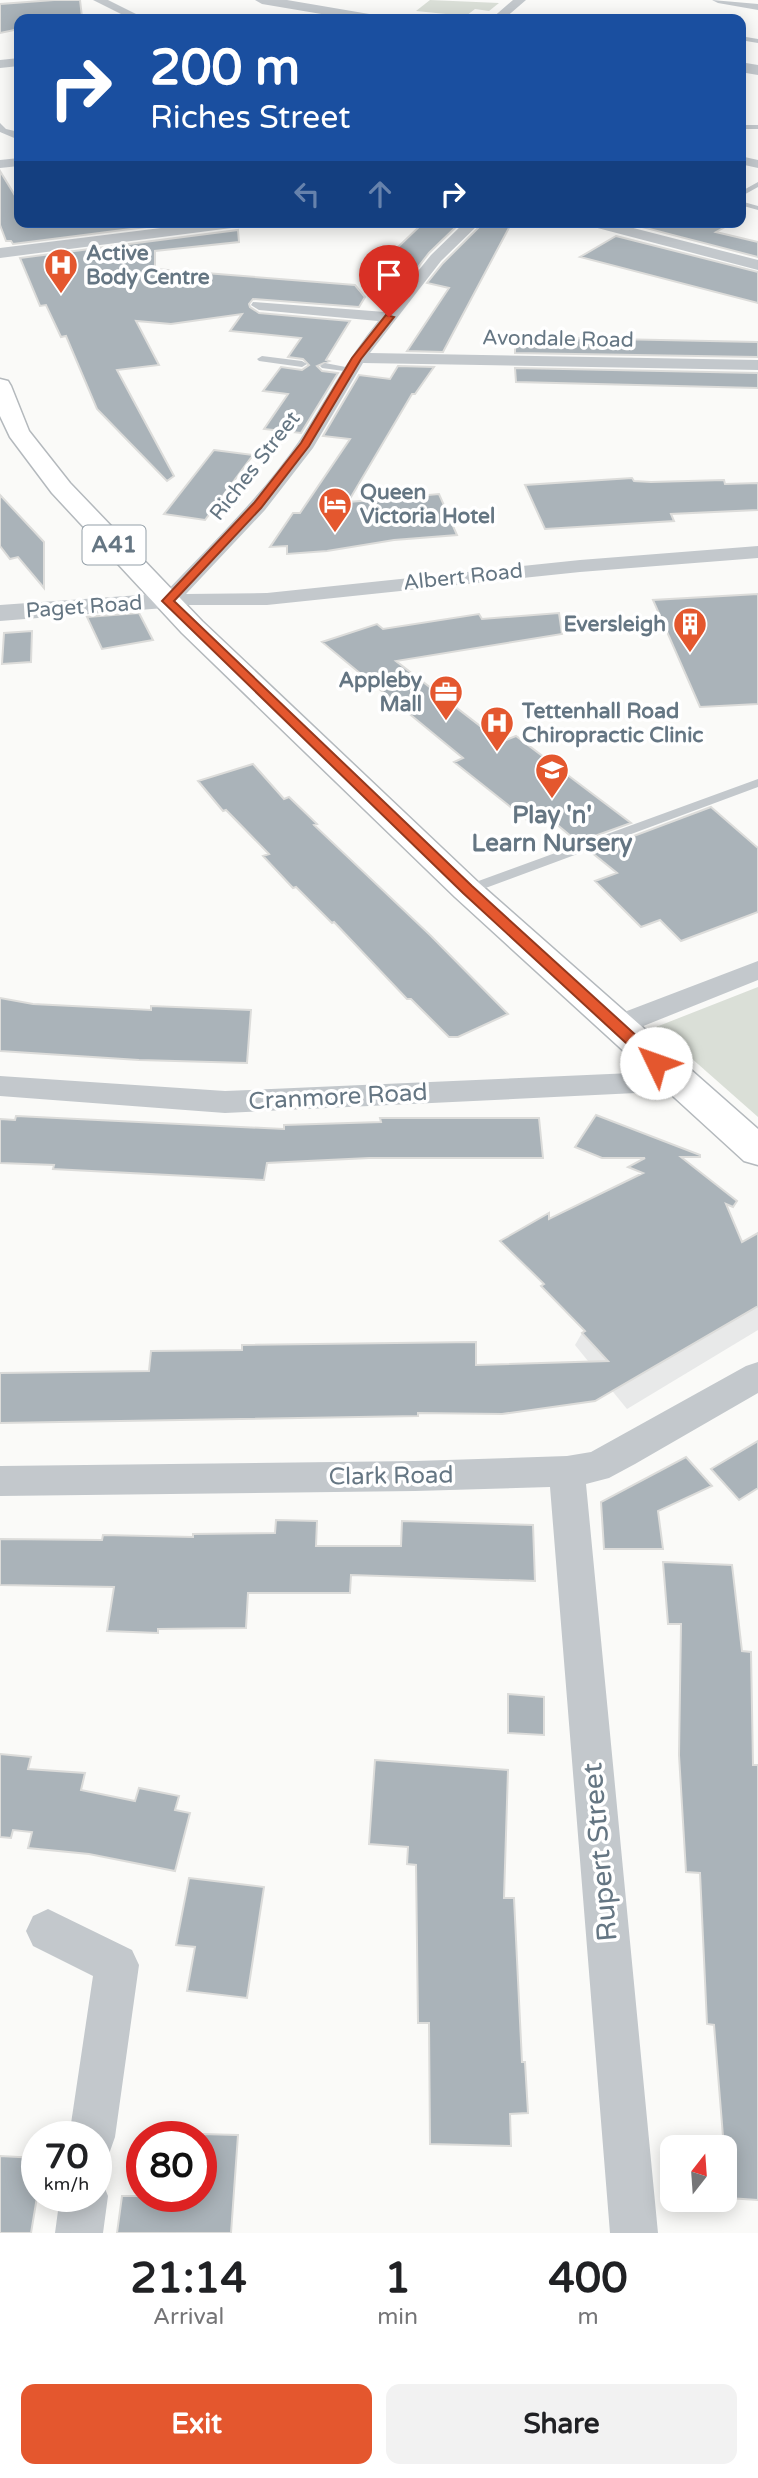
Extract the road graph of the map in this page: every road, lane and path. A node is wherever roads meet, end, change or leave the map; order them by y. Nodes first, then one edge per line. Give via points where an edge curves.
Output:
1 (99, 0) edge
2 (261, 0) edge
3 (520, 0) edge
4 (719, 0) edge
5 (285, 2) edge
6 (758, 7) edge
7 (129, 14) edge
8 (349, 14) edge
9 (503, 14) edge
10 (199, 228) edge
11 (468, 228) edge
12 (614, 228) edge
13 (0, 253) edge
14 (758, 265) edge
15 (259, 305) dead end
16 (389, 317) junction
17 (262, 359) dead end
18 (354, 363) junction
19 (302, 364) dead end
20 (758, 365) edge
21 (325, 366) dead end
22 (0, 386) edge
23 (758, 552) edge
24 (168, 601) junction
25 (0, 613) edge
26 (758, 783) edge
27 (467, 890) junction
28 (758, 970) edge
29 (616, 1026) junction
30 (677, 1081) junction
31 (0, 1086) edge
32 (758, 1151) edge
33 (758, 1376) edge
34 (566, 1471) junction
35 (0, 1481) edge
36 (48, 1931) dead end
37 (94, 2121) edge
38 (82, 2212) edge
39 (79, 2233) edge
40 (634, 2233) edge

1 - 7 street
2 - 5 street
3 - 9 street
4 - 6 street
5 - 8 street
10 - 13 street
11 - 16 street, Riches Street via 436,258
12 - 14 street
15 - 16 street
16 - 18 street, Riches Street
17 - 19 lane
18 - 20 street, Avondale Road
18 - 21 lane
18 - 24 street, Riches Street via 306,444 274,485
22 - 24 highway, A41 via 18,432 61,488
23 - 24 street, Albert Road via 267,599
24 - 25 street, Paget Road
24 - 27 highway, A41
26 - 27 lane
27 - 29 highway, A41
28 - 29 street
29 - 30 highway, A41
30 - 31 street, Cranmore Road via 225,1102
30 - 32 highway, A41
33 - 34 street, Clark Road via 596,1467
34 - 35 street, Clark Road
34 - 40 street, Rupert Street
36 - 37 street via 117,1965
38 - 39 street

